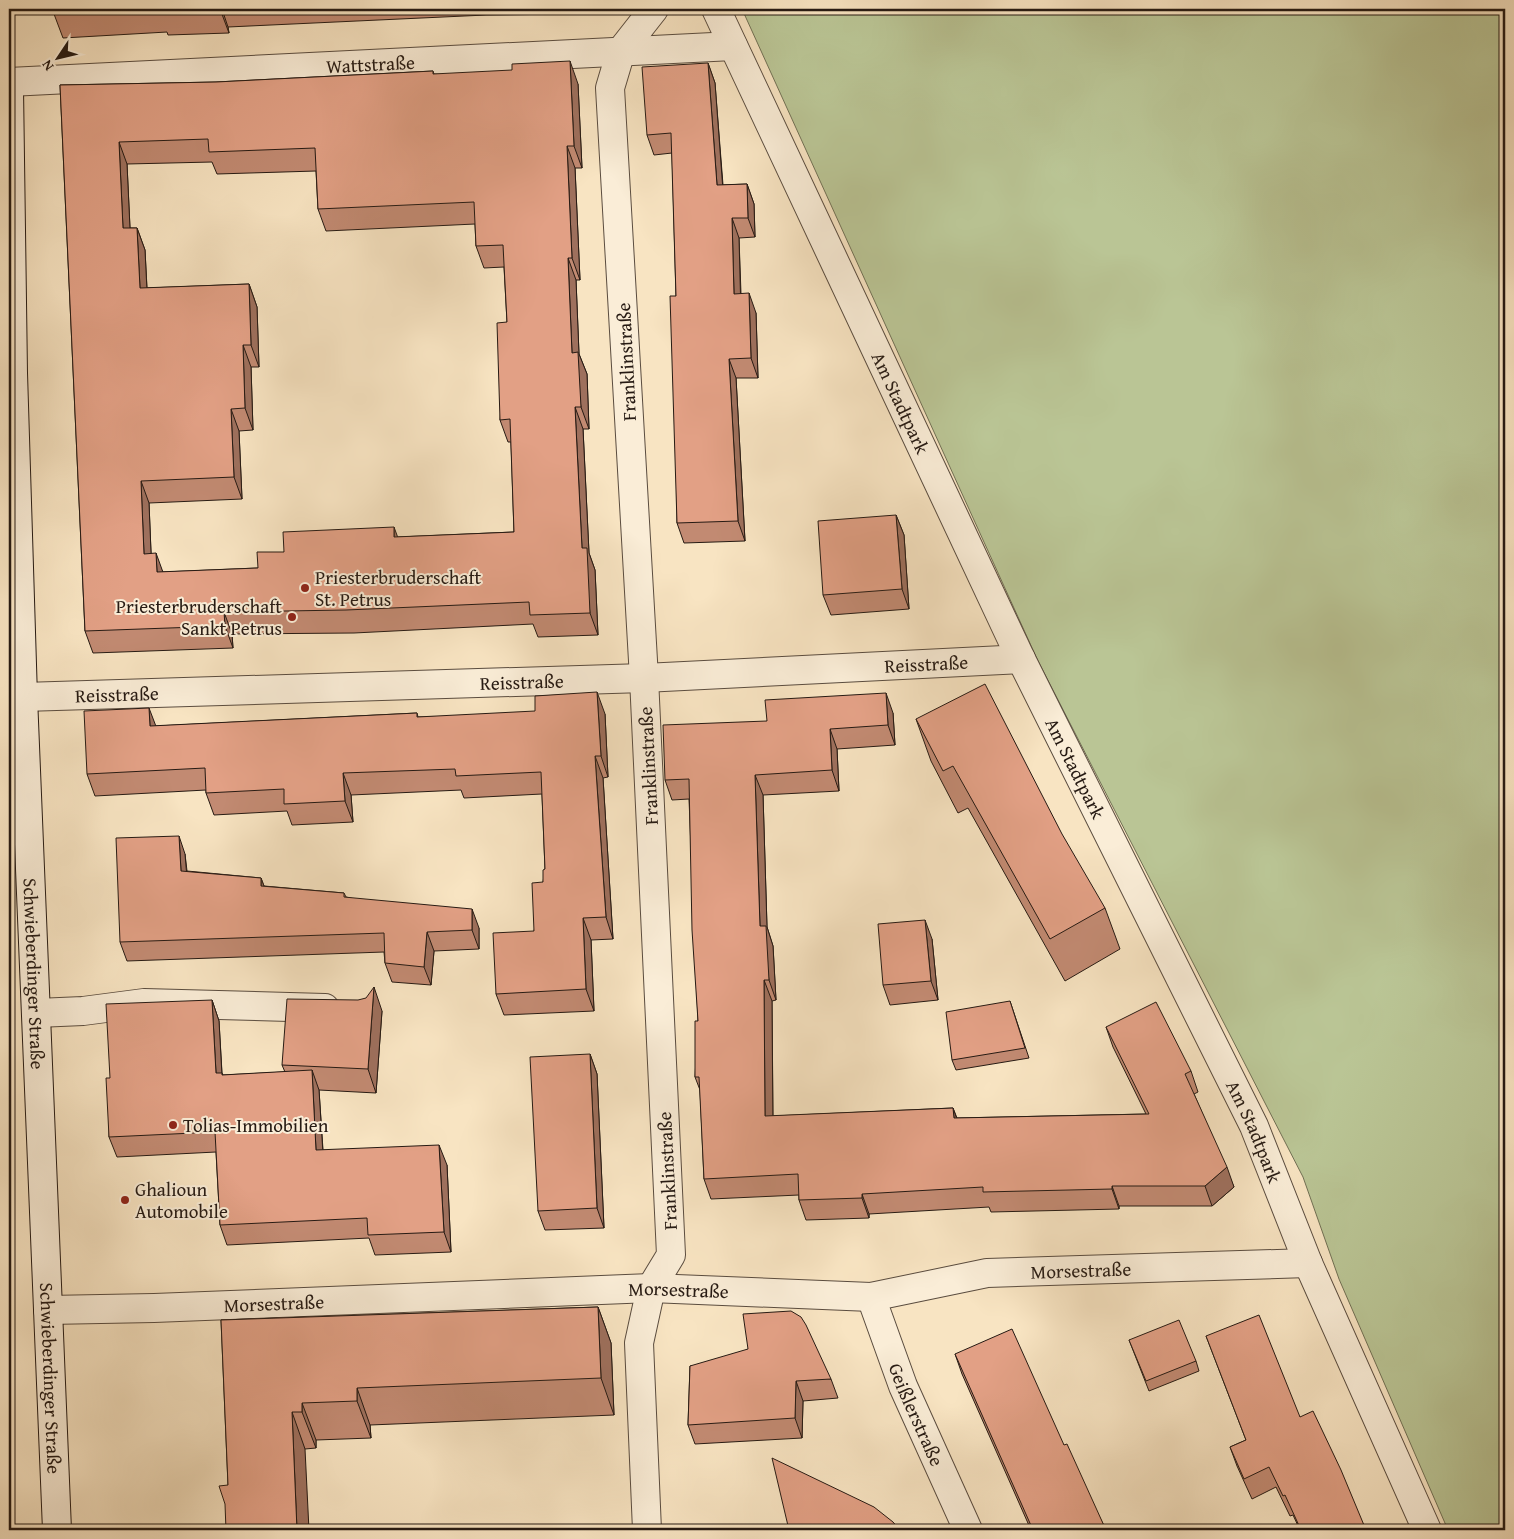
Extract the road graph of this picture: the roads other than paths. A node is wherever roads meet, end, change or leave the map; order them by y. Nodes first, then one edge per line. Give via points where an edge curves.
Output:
1 (654, 9) edge
2 (716, 9) edge
3 (733, 46) junction
4 (621, 51) junction
5 (9, 82) edge
6 (9, 88) edge
7 (1021, 659) junction
8 (644, 678) junction
9 (23, 697) junction
10 (348, 1009) edge
11 (37, 1013) junction
12 (1308, 1263) junction
13 (651, 1288) junction
14 (872, 1298) junction
15 (48, 1310) junction
16 (57, 1530) edge
17 (647, 1530) edge
18 (968, 1530) edge
19 (1427, 1530) edge

1 - 4 street, Franklinstraße
2 - 3 street, Am Stadtpark
3 - 4 street, Wattstraße
3 - 7 street, Am Stadtpark
4 - 5 street, Wattstraße
4 - 8 street, Franklinstraße via 610,88
6 - 9 street, Schwieberdinger Straße via 13,373
7 - 8 street, Reisstraße
7 - 12 street, Am Stadtpark via 1254,1126
8 - 9 street, Reisstraße
8 - 13 street, Franklinstraße via 671,1255
9 - 11 street, Schwieberdinger Straße
10 - 11 street via 144,1003
11 - 15 street, Schwieberdinger Straße
12 - 14 street, Morsestraße via 987,1273
12 - 19 street, Am Stadtpark
13 - 14 street, Morsestraße
13 - 15 street, Morsestraße
13 - 17 street, Franklinstraße via 639,1343
14 - 18 street, Geißlerstraße via 903,1386
15 - 16 street, Schwieberdinger Straße

